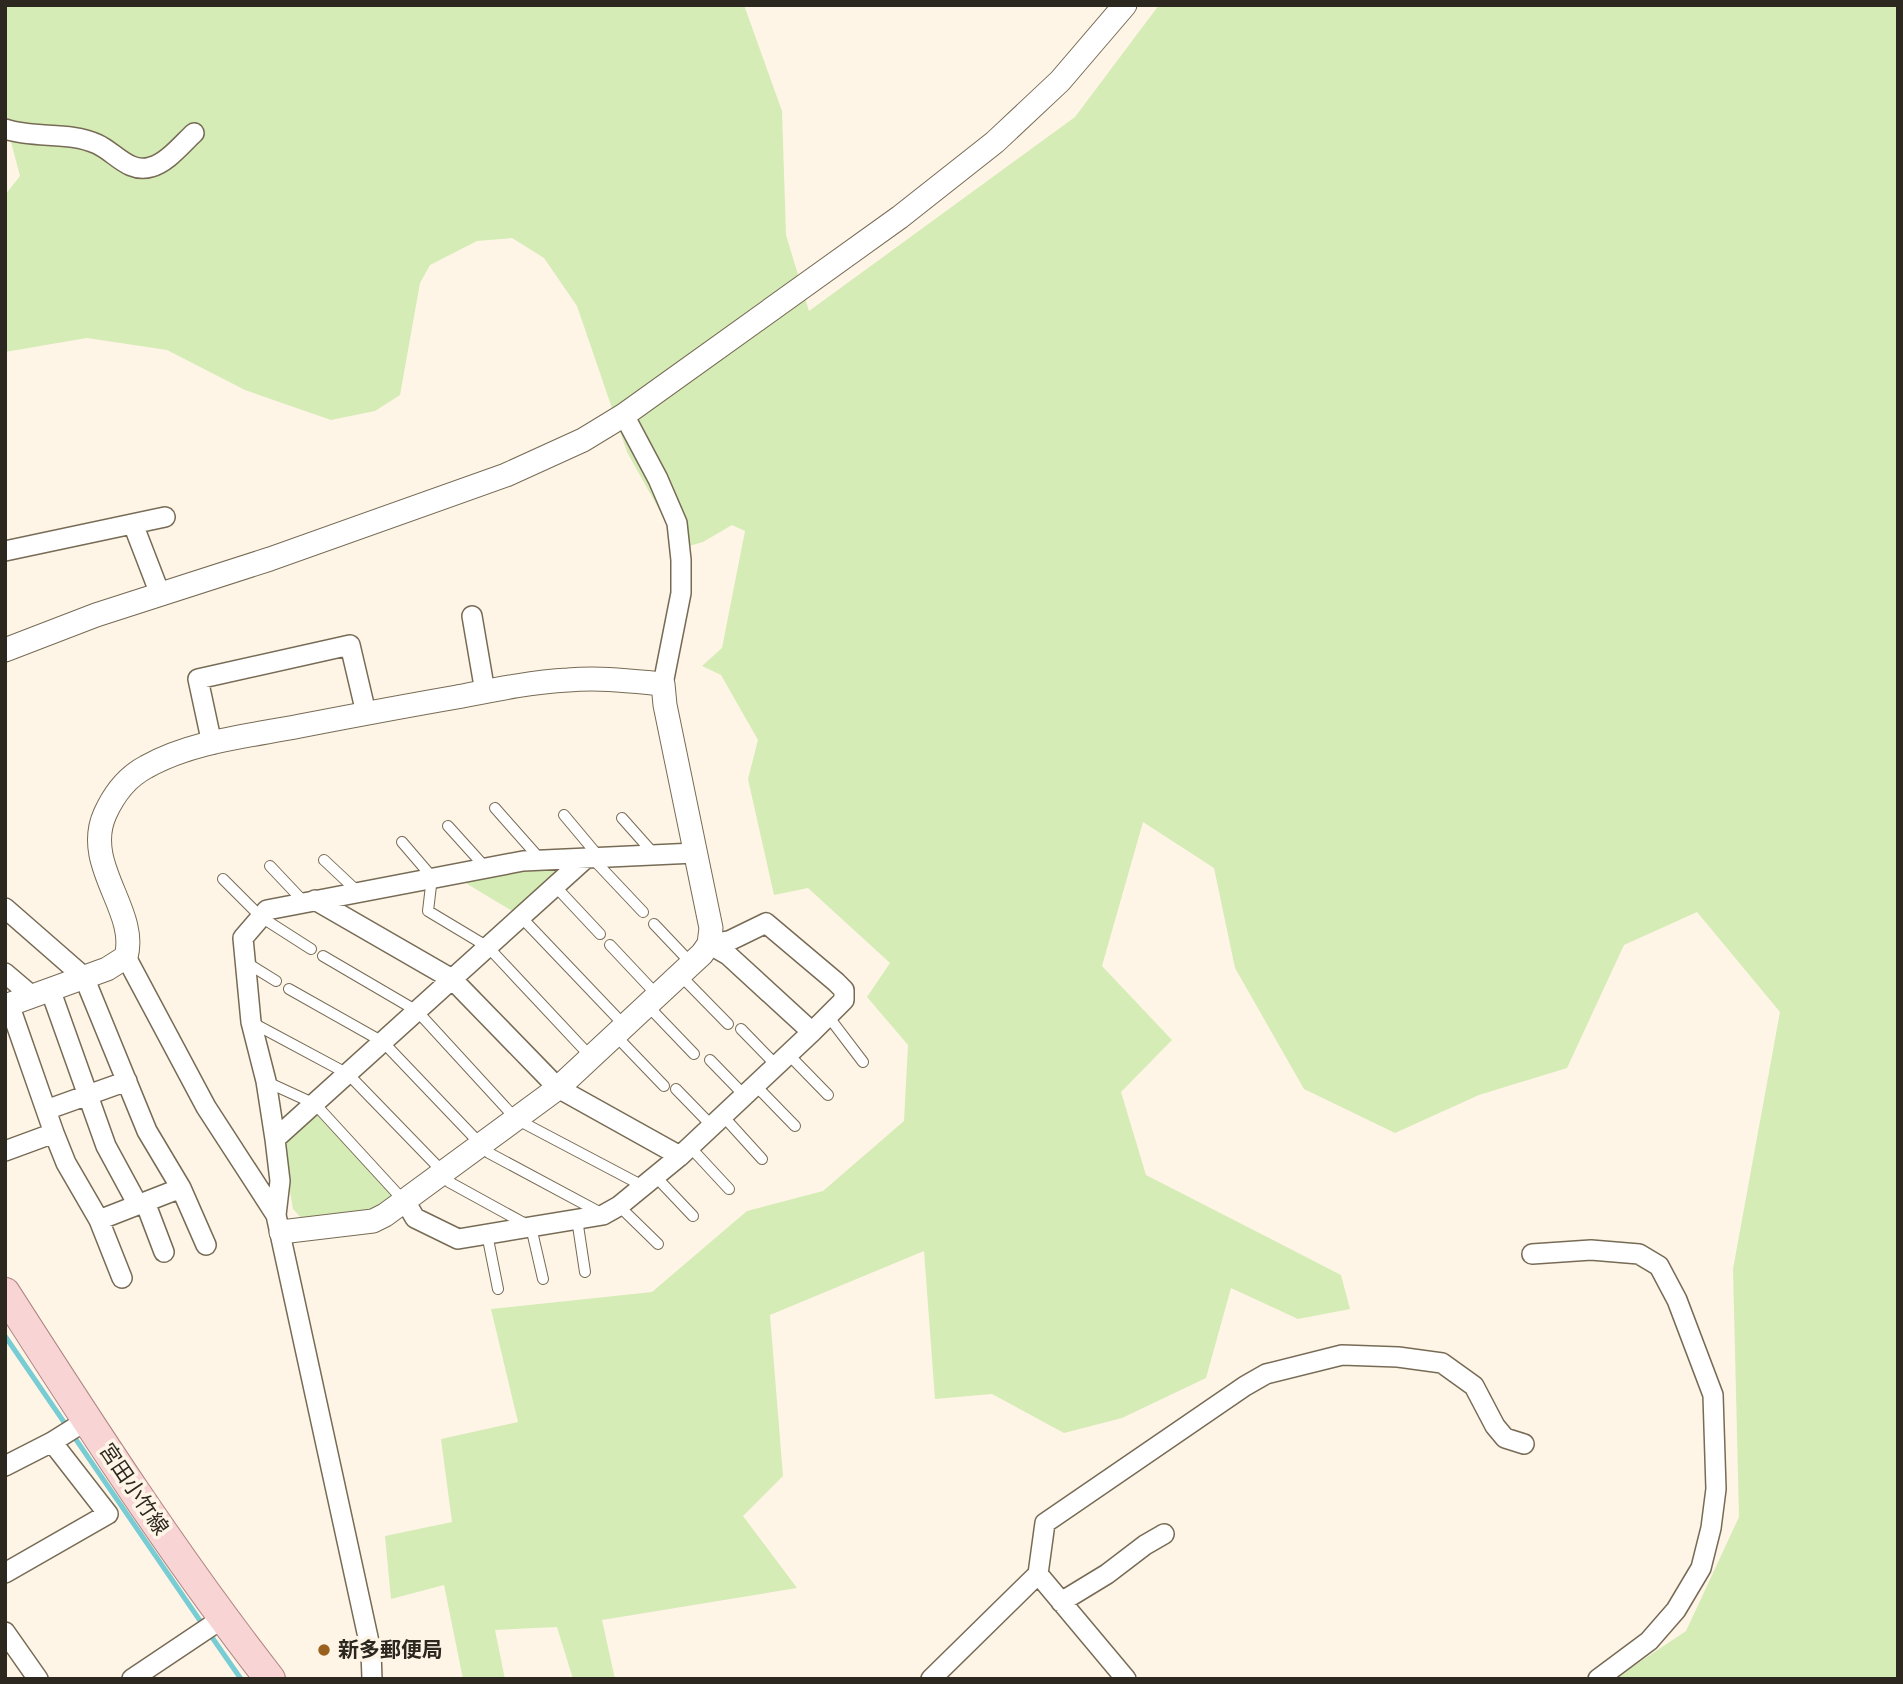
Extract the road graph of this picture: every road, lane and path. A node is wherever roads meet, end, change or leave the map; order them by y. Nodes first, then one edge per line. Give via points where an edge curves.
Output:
1 (1125, 5) edge
2 (5, 129) edge
3 (194, 133) dead end
4 (624, 415) junction
5 (164, 517) dead end
6 (133, 524) junction
7 (5, 551) edge
8 (160, 594) junction
9 (472, 616) dead end
10 (5, 650) edge
11 (663, 684) junction
12 (485, 692) junction
13 (366, 713) junction
14 (212, 744) junction
15 (495, 808) dead end
16 (564, 815) dead end
17 (622, 818) dead end
18 (448, 826) dead end
19 (402, 842) dead end
20 (695, 853) junction
21 (655, 856) junction
22 (593, 859) junction
23 (324, 860) dead end
24 (541, 860) junction
25 (270, 866) dead end
26 (485, 867) junction
27 (432, 877) junction
28 (223, 879) dead end
29 (555, 886) junction
30 (357, 891) junction
31 (310, 901) junction
32 (5, 908) edge
33 (643, 912) dead end
34 (261, 917) junction
35 (521, 917) junction
36 (654, 923) dead end
37 (600, 934) dead end
38 (709, 944) junction
39 (610, 945) dead end
40 (488, 947) junction
41 (311, 949) dead end
42 (323, 956) dead end
43 (126, 957) junction
44 (247, 963) junction
45 (686, 969) junction
46 (5, 973) edge
47 (84, 976) junction
48 (452, 979) junction
49 (276, 981) dead end
50 (289, 989) dead end
51 (41, 992) junction
52 (652, 1000) junction
53 (7, 1005) edge
54 (417, 1011) junction
55 (828, 1016) junction
56 (251, 1022) junction
57 (728, 1024) dead end
58 (741, 1029) dead end
59 (619, 1030) junction
60 (812, 1032) junction
61 (383, 1042) junction
62 (694, 1054) dead end
63 (591, 1057) junction
64 (710, 1060) dead end
65 (783, 1060) junction
66 (863, 1062) dead end
67 (348, 1074) junction
68 (127, 1081) junction
69 (266, 1081) junction
70 (664, 1086) dead end
71 (558, 1088) junction
72 (676, 1089) dead end
73 (750, 1091) junction
74 (87, 1095) junction
75 (828, 1095) dead end
76 (315, 1104) junction
77 (46, 1110) junction
78 (516, 1119) junction
79 (718, 1121) junction
80 (795, 1126) dead end
81 (54, 1133) junction
82 (275, 1139) junction
83 (480, 1146) junction
84 (5, 1151) edge
85 (685, 1151) junction
86 (762, 1159) dead end
87 (443, 1172) junction
88 (650, 1181) junction
89 (181, 1188) junction
90 (729, 1189) dead end
91 (405, 1201) junction
92 (141, 1203) junction
93 (611, 1210) junction
94 (693, 1216) dead end
95 (577, 1219) junction
96 (99, 1220) junction
97 (279, 1224) junction
98 (531, 1227) junction
99 (487, 1234) junction
100 (658, 1244) dead end
101 (206, 1245) dead end
102 (164, 1252) dead end
103 (1532, 1254) dead end
104 (585, 1272) dead end
105 (122, 1278) dead end
106 (543, 1279) dead end
107 (498, 1289) dead end
108 (5, 1293) edge
109 (68, 1431) junction
110 (1524, 1444) dead end
111 (5, 1466) edge
112 (1164, 1534) dead end
113 (5, 1573) edge
114 (1038, 1574) junction
115 (1060, 1602) junction
116 (210, 1626) junction
117 (5, 1632) edge
118 (1114, 1674) edge
119 (38, 1679) edge
120 (132, 1679) edge
121 (270, 1679) edge
122 (372, 1679) edge
123 (931, 1679) edge
124 (1598, 1679) edge

1 - 4 street via 1060,81 995,142 900,217
2 - 3 street via 79,138 99,144 131,167 150,168
4 - 8 street via 583,440 506,475
4 - 11 street via 677,523 681,593
5 - 6 street
6 - 7 street
6 - 8 street
8 - 10 street
9 - 12 street
11 - 12 street via 567,680
11 - 20 street
12 - 13 street
13 - 14 street
13 - 14 street via 350,645 198,679
14 - 43 street via 145,768 126,781 104,815 98,832 101,855 127,932
15 - 24 lane
16 - 22 lane
17 - 21 lane
18 - 26 lane
19 - 27 lane
20 - 21 street
20 - 38 street
21 - 22 street
22 - 24 street
22 - 29 street
22 - 33 lane
23 - 30 lane
24 - 26 street
25 - 31 lane
26 - 27 street
27 - 30 street
27 - 40 lane via 428,911
28 - 34 lane
29 - 35 street
29 - 37 lane
30 - 31 street
31 - 34 street via 267,910
31 - 48 street
32 - 47 street
34 - 41 lane
34 - 44 street via 243,939
35 - 40 street
35 - 59 lane
36 - 45 lane
38 - 45 street
38 - 55 street via 729,941 766,923 844,990 844,1000
38 - 60 street via 728,955
39 - 52 lane
40 - 48 street
40 - 63 lane
42 - 54 lane
43 - 47 street
43 - 97 street via 206,1107
44 - 49 lane
44 - 56 street
45 - 52 street
45 - 57 lane
46 - 51 street
47 - 51 street
47 - 68 street
48 - 54 street
48 - 71 street
50 - 61 lane
51 - 53 street
51 - 74 street
52 - 59 street
52 - 62 lane
53 - 77 street
54 - 61 street
54 - 78 lane
55 - 60 street
55 - 66 lane
56 - 67 lane
56 - 69 street
58 - 65 lane
59 - 63 street
59 - 70 lane
60 - 65 street
61 - 67 street
61 - 83 lane
63 - 71 street
64 - 73 lane
65 - 73 street
65 - 75 lane
67 - 76 street
67 - 87 lane
68 - 74 street
68 - 89 street via 147,1132
69 - 76 lane
69 - 82 street
71 - 78 street
71 - 85 street
72 - 79 lane
73 - 79 street
73 - 80 lane
74 - 77 street
74 - 92 street via 106,1146
76 - 82 street
76 - 91 lane
77 - 81 street
78 - 83 street
78 - 88 lane
79 - 85 street
79 - 86 lane
81 - 84 street
81 - 96 street
82 - 97 street
83 - 87 street
83 - 93 lane
85 - 88 street
85 - 90 lane
87 - 91 street
87 - 98 lane via 449,1182
88 - 93 street
88 - 94 lane
89 - 92 street
89 - 101 street
91 - 97 street via 373,1221
91 - 99 street via 415,1217 458,1239
92 - 96 street
92 - 102 street
93 - 95 street
93 - 100 lane
95 - 98 street
95 - 104 lane
96 - 105 street
97 - 122 street via 371,1651
98 - 99 street
98 - 106 lane
99 - 107 lane
103 - 124 street via 1591,1250 1639,1254 1659,1266 1713,1395 1716,1489 1701,1568 1676,1610 1649,1641
108 - 109 main road, 宮田小竹線
109 - 111 street
109 - 113 street via 108,1514
109 - 116 main road, 宮田小竹線
110 - 114 street via 1505,1438 1474,1386 1442,1363 1342,1354 1266,1374 1045,1523
112 - 115 street
114 - 115 street
114 - 123 street
115 - 118 street
116 - 120 street
116 - 121 main road, 宮田小竹線
117 - 119 street

